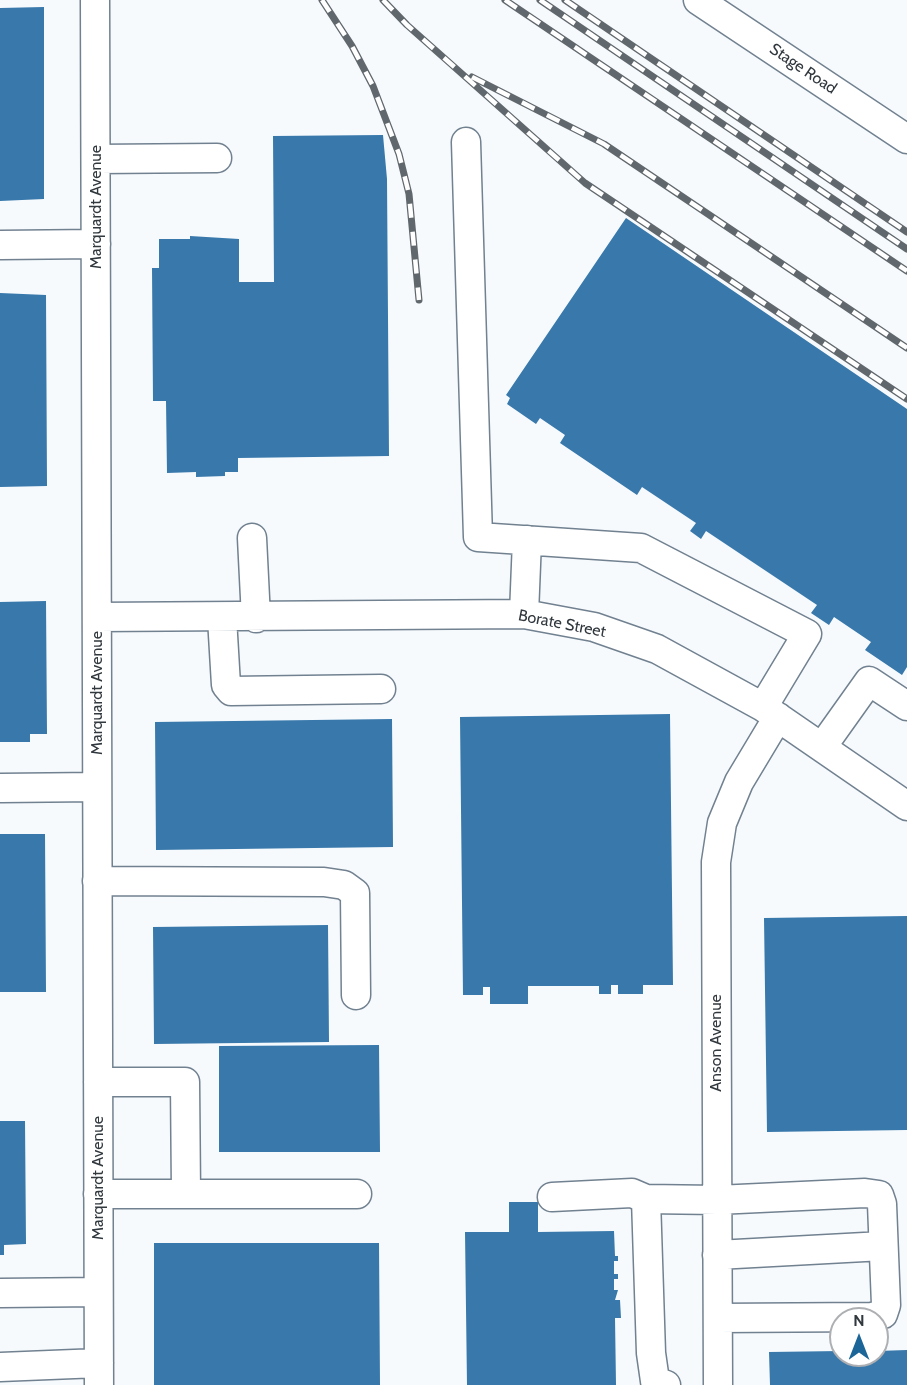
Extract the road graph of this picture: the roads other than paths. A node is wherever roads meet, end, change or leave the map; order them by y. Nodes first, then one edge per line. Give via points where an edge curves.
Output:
1 (95, 0) edge
2 (698, 0) edge
3 (906, 135) edge
4 (466, 141) dead end
5 (217, 158) dead end
6 (96, 159) junction
7 (96, 244) junction
8 (0, 245) edge
9 (252, 538) dead end
10 (527, 540) junction
11 (524, 615) junction
12 (97, 617) junction
13 (222, 618) junction
14 (256, 618) junction
15 (381, 689) dead end
16 (907, 706) edge
17 (771, 712) junction
18 (822, 747) junction
19 (97, 787) junction
20 (0, 788) edge
21 (907, 806) edge
22 (97, 881) junction
23 (356, 995) dead end
24 (98, 1082) junction
25 (186, 1193) junction
26 (98, 1194) junction
27 (357, 1194) dead end
28 (552, 1197) dead end
29 (646, 1199) junction
30 (717, 1200) junction
31 (883, 1246) junction
32 (717, 1255) junction
33 (98, 1292) junction
34 (0, 1293) edge
35 (717, 1318) junction
36 (0, 1367) edge
37 (99, 1374) edge
38 (666, 1385) edge
39 (718, 1385) edge

1 - 6 street, Marquardt Avenue
2 - 3 street, Stage Road
4 - 10 street via 478,537
5 - 6 street
6 - 7 street, Marquardt Avenue
7 - 8 street
7 - 12 street, Marquardt Avenue
9 - 14 street
10 - 11 street
10 - 17 street, Anson Avenue via 642,548 807,634
11 - 14 street, Borate Street
11 - 17 street, Borate Street via 594,627 657,649
12 - 13 street, Borate Street
12 - 19 street, Marquardt Avenue
13 - 14 street, Borate Street
13 - 15 street via 226,686 231,691
16 - 18 street via 869,681
17 - 18 street, Borate Street
17 - 30 street, Anson Avenue via 722,823 716,862
18 - 21 street, Borate Street
19 - 20 street
19 - 22 street, Marquardt Avenue
22 - 23 street via 344,885 355,893
22 - 24 street, Marquardt Avenue
24 - 25 street via 185,1082
24 - 26 street, Marquardt Avenue
25 - 26 street
25 - 27 street
26 - 33 street, Marquardt Avenue
28 - 29 street via 632,1193
29 - 30 street
29 - 38 street via 651,1353 655,1381
30 - 31 street via 879,1195
30 - 32 street, Anson Avenue
31 - 32 street
31 - 35 street via 883,1314
32 - 35 street, Anson Avenue
33 - 34 street
33 - 37 street, Marquardt Avenue
35 - 39 street, Anson Avenue
36 - 37 street

